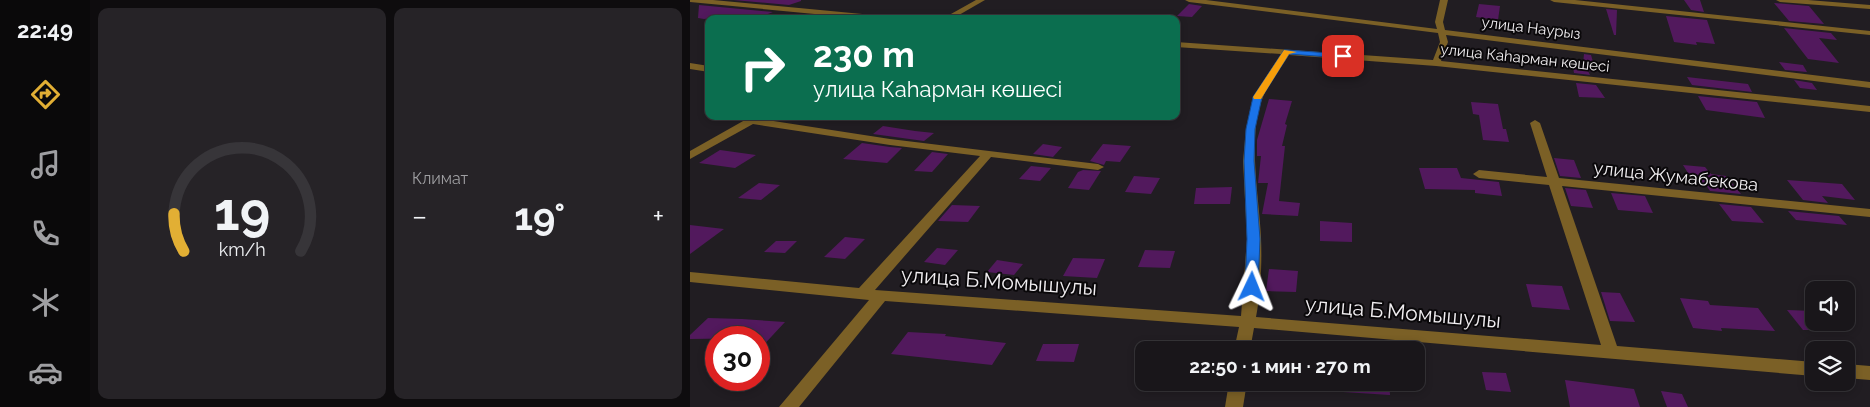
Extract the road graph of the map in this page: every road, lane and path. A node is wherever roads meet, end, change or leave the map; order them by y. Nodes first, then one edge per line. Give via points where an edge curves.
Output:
1 (690, 0) edge
2 (981, 0) edge
3 (1189, 0) edge
4 (1444, 0) edge
5 (1554, 0) edge
6 (1780, 0) edge
7 (1870, 7) edge
8 (851, 15) edge
9 (953, 15) edge
10 (1441, 31) junction
11 (1870, 34) edge
12 (1180, 44) edge
13 (1287, 52) junction
14 (1436, 62) junction
15 (690, 66) edge
16 (705, 68) edge
17 (1870, 85) edge
18 (1869, 110) edge
19 (754, 120) edge
20 (762, 120) edge
21 (1535, 123) dead end
22 (987, 155) junction
23 (690, 156) edge
24 (1098, 167) dead end
25 (1479, 174) dead end
26 (1556, 182) junction
27 (1870, 213) edge
28 (690, 277) edge
29 (863, 294) junction
30 (881, 295) junction
31 (1246, 322) junction
32 (1243, 341) edge
33 (1611, 352) junction
34 (1805, 368) edge
35 (1855, 372) edge
36 (1870, 373) edge
37 (1237, 391) edge
38 (788, 407) edge
39 (1234, 407) edge

1 - 8 street
2 - 9 street
3 - 10 street, улица Наурыз
4 - 10 street via 1439,22
5 - 11 street
6 - 7 street
10 - 14 street via 1444,42
10 - 17 street, улица Наурыз
12 - 13 street, улица Каһарман көшесі
13 - 14 street, улица Каһарман көшесі
13 - 31 street via 1258,97 1251,129 1249,161 1254,239 1251,303
14 - 18 street, улица Каһарман көшесі
15 - 16 street
19 - 23 street
20 - 22 street
21 - 26 street
22 - 24 street
22 - 29 street
25 - 26 street, улица Жумабекова
26 - 27 street, улица Жумабекова
26 - 33 street
28 - 29 street, улица Б.Момышулы
29 - 30 street, улица Б.Момышулы
30 - 31 street, улица Б.Момышулы
30 - 38 street
31 - 32 street
31 - 33 street, улица Б.Момышулы
33 - 34 street, улица Б.Момышулы
35 - 36 street
37 - 39 street

